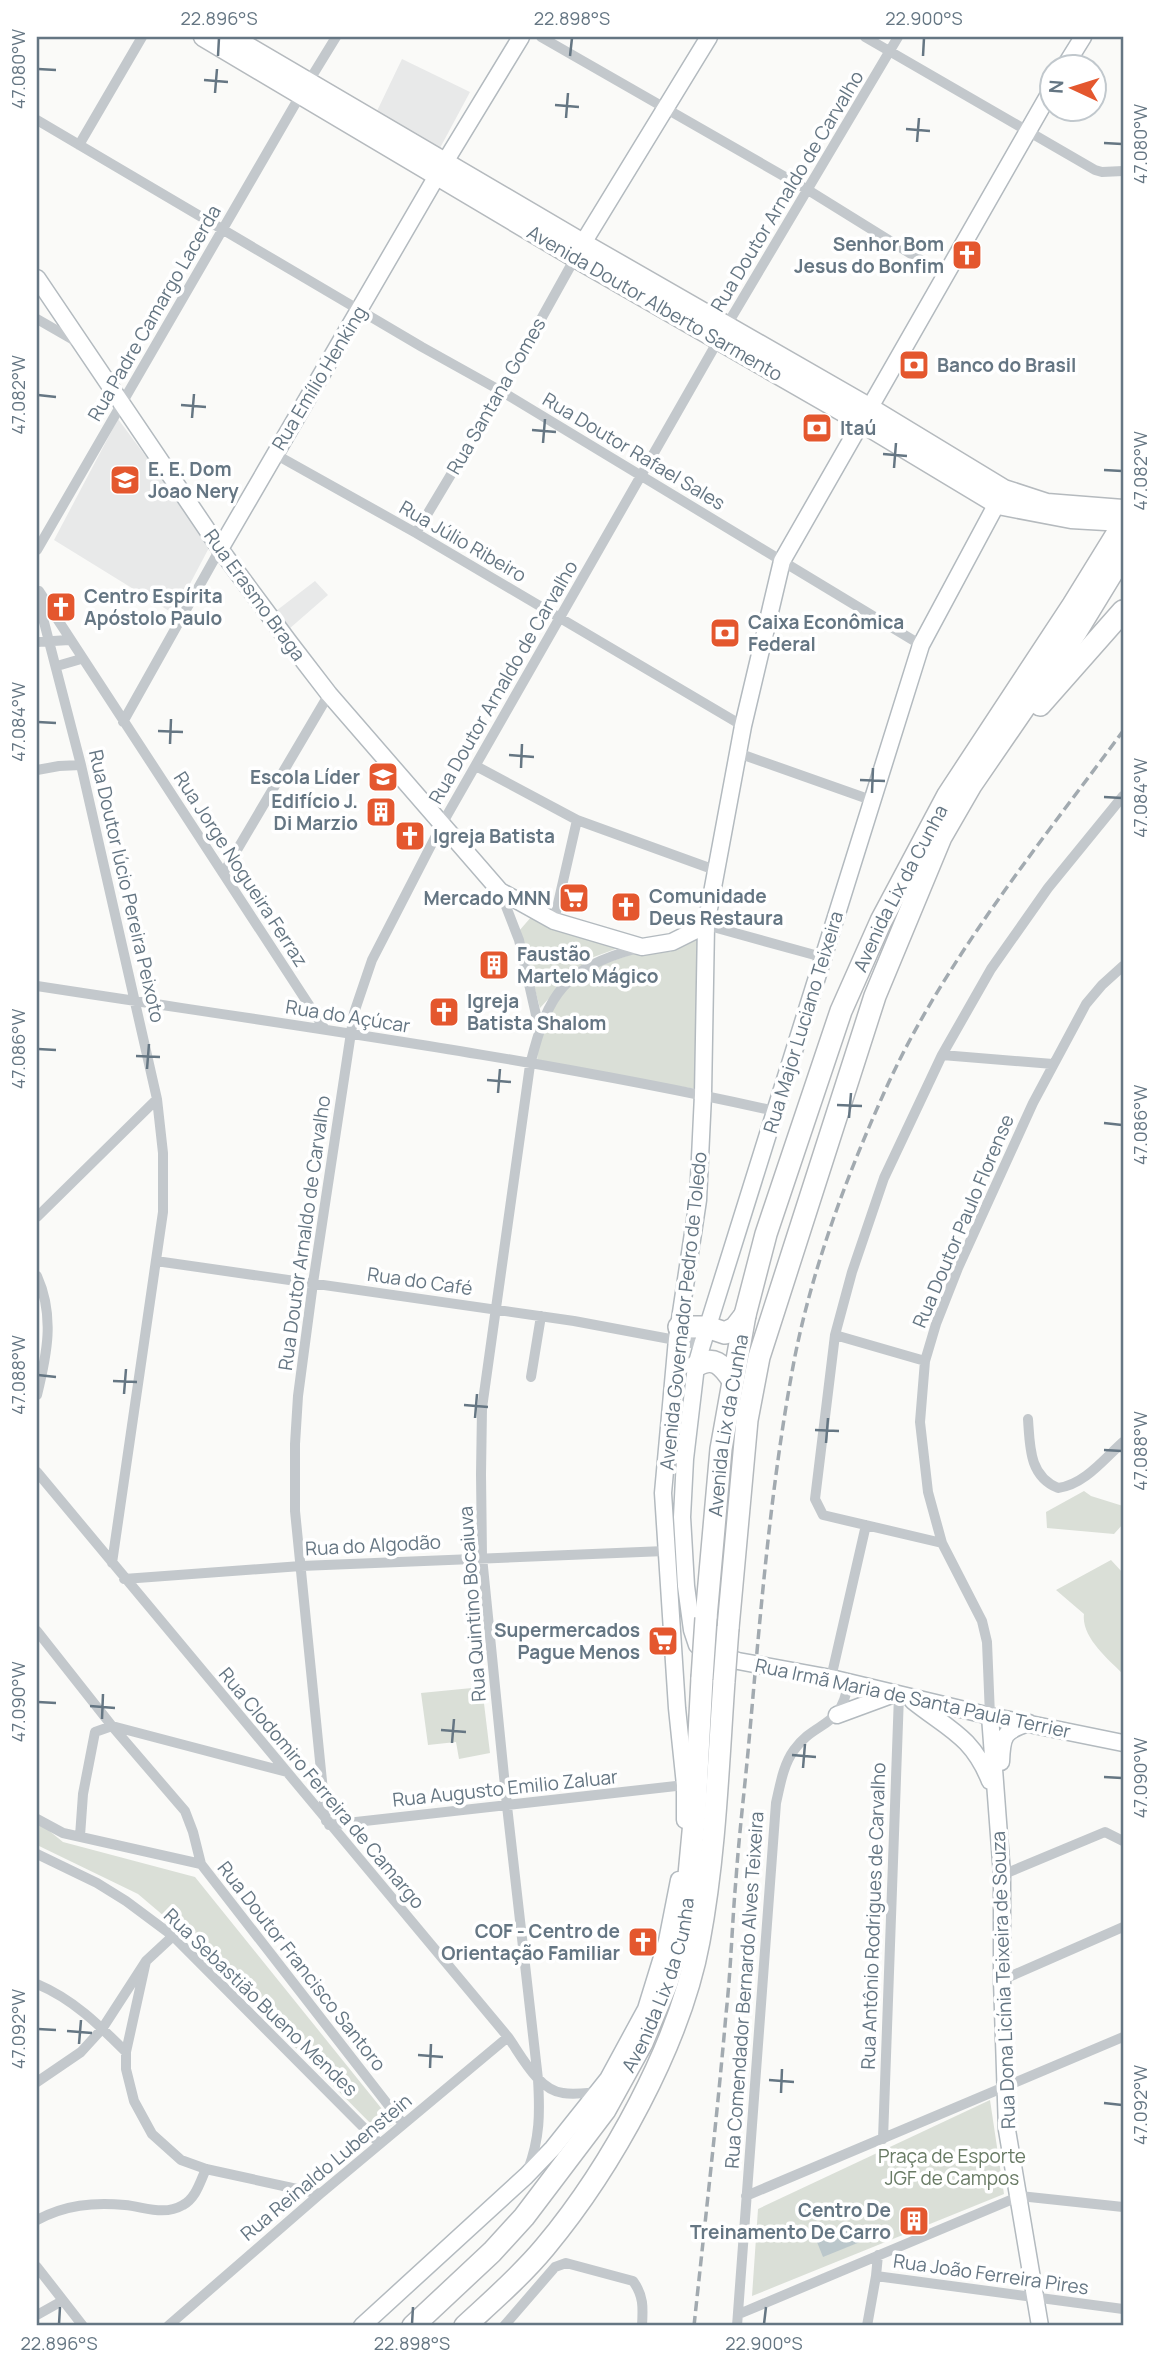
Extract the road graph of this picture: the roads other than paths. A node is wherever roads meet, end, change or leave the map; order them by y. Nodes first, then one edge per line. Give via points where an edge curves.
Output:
1 (142, 37) edge
2 (203, 37) edge
3 (232, 37) edge
4 (336, 37) edge
5 (521, 37) edge
6 (541, 37) edge
7 (709, 37) edge
8 (866, 37) edge
9 (898, 37) edge
10 (1083, 37) edge
11 (890, 51) junction
12 (1074, 52) edge
13 (305, 88) junction
14 (666, 109) junction
15 (1038, 112) edge
16 (37, 120) edge
17 (1026, 131) junction
18 (79, 145) junction
19 (441, 169) junction
20 (1123, 171) edge
21 (808, 191) junction
22 (223, 230) junction
23 (579, 250) junction
24 (945, 275) junction
25 (37, 278) edge
26 (360, 310) junction
27 (37, 319) edge
28 (722, 333) junction
29 (83, 346) junction
30 (501, 391) junction
31 (121, 402) junction
32 (865, 414) junction
33 (274, 453) junction
34 (641, 476) junction
35 (1001, 497) junction
36 (1123, 509) edge
37 (1073, 512) junction
38 (1123, 523) edge
39 (416, 533) junction
40 (220, 549) junction
41 (37, 550) edge
42 (1123, 555) edge
43 (782, 561) junction
44 (37, 588) edge
45 (37, 595) edge
46 (1123, 611) edge
47 (561, 619) junction
48 (69, 640) junction
49 (37, 642) edge
50 (50, 642) junction
51 (921, 645) junction
52 (81, 659) junction
53 (57, 666) junction
54 (329, 694) junction
55 (123, 722) junction
56 (743, 726) junction
57 (1007, 735) junction
58 (738, 753) junction
59 (81, 765) junction
60 (476, 766) junction
61 (37, 771) edge
62 (1123, 796) edge
63 (871, 800) junction
64 (578, 820) junction
65 (442, 824) junction
66 (715, 870) junction
67 (223, 872) junction
68 (500, 891) junction
69 (554, 920) junction
70 (706, 925) junction
71 (642, 947) junction
72 (822, 957) junction
73 (1123, 966) edge
74 (37, 986) edge
75 (136, 1001) junction
76 (324, 1028) junction
77 (539, 1028) junction
78 (351, 1033) junction
79 (942, 1055) junction
80 (1053, 1064) junction
81 (530, 1065) junction
82 (703, 1095) junction
83 (157, 1099) junction
84 (775, 1111) junction
85 (37, 1217) edge
86 (156, 1261) junction
87 (37, 1276) edge
88 (313, 1283) junction
89 (496, 1310) junction
90 (745, 1315) junction
91 (541, 1316) junction
92 (678, 1333) junction
93 (835, 1335) junction
94 (702, 1346) junction
95 (925, 1361) junction
96 (531, 1377) dead end
97 (732, 1379) junction
98 (37, 1395) edge
99 (1028, 1419) dead end
100 (1123, 1442) edge
101 (37, 1472) edge
102 (663, 1493) junction
103 (866, 1524) junction
104 (942, 1543) junction
105 (665, 1552) junction
106 (482, 1557) junction
107 (112, 1563) junction
108 (301, 1566) junction
109 (685, 1577) junction
110 (124, 1579) junction
111 (37, 1631) edge
112 (703, 1650) joint
113 (831, 1678) junction
114 (848, 1683) junction
115 (900, 1695) junction
116 (837, 1715) junction
117 (990, 1716) junction
118 (1030, 1723) junction
119 (112, 1726) junction
120 (1123, 1743) edge
121 (287, 1772) junction
122 (685, 1785) junction
123 (996, 1802) junction
124 (507, 1806) junction
125 (37, 1819) edge
126 (327, 1823) junction
127 (80, 1836) junction
128 (685, 1836) junction
129 (1123, 1841) edge
130 (37, 1854) edge
131 (201, 1864) junction
132 (1002, 1875) junction
133 (689, 1884) junction
134 (686, 1907) junction
135 (1123, 1927) edge
136 (173, 1936) junction
137 (146, 1961) junction
138 (1002, 1980) junction
139 (37, 1984) edge
140 (646, 2009) junction
141 (102, 2029) junction
142 (508, 2037) junction
143 (1123, 2037) edge
144 (126, 2052) junction
145 (538, 2079) junction
146 (37, 2082) edge
147 (1005, 2088) junction
148 (597, 2092) junction
149 (403, 2124) junction
150 (883, 2139) junction
151 (380, 2144) junction
152 (206, 2169) junction
153 (526, 2176) junction
154 (320, 2194) junction
155 (746, 2196) junction
156 (1020, 2196) junction
157 (1123, 2207) edge
158 (37, 2220) edge
159 (878, 2256) junction
160 (37, 2267) edge
161 (876, 2276) junction
162 (1034, 2297) junction
163 (62, 2301) junction
164 (1123, 2309) edge
165 (739, 2314) junction
166 (37, 2315) edge
167 (515, 2315) junction
168 (83, 2326) edge
169 (168, 2326) edge
170 (362, 2326) edge
171 (413, 2326) edge
172 (465, 2326) edge
173 (504, 2326) edge
174 (523, 2326) edge
175 (642, 2326) edge
176 (737, 2326) edge
177 (867, 2326) edge
178 (1040, 2326) edge

1 - 18 street
2 - 13 main road, Avenida Doutor Alberto Sarmento
3 - 13 main road, Avenida Doutor Alberto Sarmento
4 - 13 street, Rua Padre Camargo Lacerda
5 - 19 main road, Rua Emílio Henking
6 - 14 street
7 - 14 main road, Rua Santana Gomes
8 - 11 street
9 - 11 street, Rua Doutor Arnaldo de Carvalho
10 - 12 main road
11 - 17 street
11 - 21 street, Rua Doutor Arnaldo de Carvalho
13 - 19 main road, Avenida Doutor Alberto Sarmento
13 - 22 street, Rua Padre Camargo Lacerda
14 - 21 street
14 - 23 main road, Rua Santana Gomes
15 - 17 main road, Avenida Governador Pedro de Toledo
16 - 18 street, Rua Doutor Rafael Sales
17 - 20 street via 1097,171
17 - 24 main road, Avenida Governador Pedro de Toledo
18 - 22 street, Rua Doutor Rafael Sales
19 - 23 main road, Avenida Doutor Alberto Sarmento
19 - 26 main road, Rua Emílio Henking
21 - 24 street
21 - 28 street, Rua Doutor Arnaldo de Carvalho
22 - 26 street, Rua Doutor Rafael Sales
22 - 31 street, Rua Padre Camargo Lacerda
23 - 28 main road, Avenida Doutor Alberto Sarmento
23 - 30 street, Rua Santana Gomes
24 - 32 main road, Avenida Governador Pedro de Toledo
25 - 29 main road, Rua Erasmo Braga
26 - 30 street, Rua Doutor Rafael Sales
26 - 33 main road, Rua Emílio Henking
27 - 29 street
28 - 32 main road, Avenida Doutor Alberto Sarmento
28 - 34 street, Rua Doutor Arnaldo de Carvalho
29 - 31 main road, Rua Erasmo Braga
30 - 34 street, Rua Doutor Rafael Sales
30 - 39 street, Rua Santana Gomes
31 - 40 main road, Rua Erasmo Braga
31 - 41 street, Rua Padre Camargo Lacerda
32 - 35 main road, Avenida Doutor Alberto Sarmento
32 - 43 main road, Avenida Governador Pedro de Toledo
33 - 39 street, Rua Júlio Ribeiro
33 - 40 main road, Rua Emílio Henking
34 - 43 street, Rua Doutor Rafael Sales
34 - 47 street, Rua Doutor Arnaldo de Carvalho
35 - 37 main road, Avenida Doutor Alberto Sarmento via 1035,500
35 - 51 main road, Rua Major Luciano Teixeira
36 - 37 main road, Avenida Doutor Alberto Sarmento
37 - 38 main road, Avenida Doutor Alberto Sarmento
38 - 90 highway, Avenida Lix da Cunha via 948,794 881,920 824,1059 766,1234
39 - 47 street, Rua Júlio Ribeiro
40 - 54 main road, Rua Erasmo Braga
40 - 55 street, Rua Emílio Henking
42 - 57 highway, Avenida Lix da Cunha
43 - 51 street, Rua Doutor Rafael Sales
43 - 56 main road, Avenida Governador Pedro de Toledo
44 - 48 street, Rua Jorge Nogueira Ferraz
45 - 50 street, Rua Doutor lúcio Pereira Peixoto
46 - 57 highway via 1044,702
47 - 56 street, Rua Júlio Ribeiro
47 - 60 street, Rua Doutor Arnaldo de Carvalho
48 - 50 street
48 - 52 street, Rua Jorge Nogueira Ferraz
49 - 50 street
50 - 53 street, Rua Doutor lúcio Pereira Peixoto
51 - 63 main road, Rua Major Luciano Teixeira
52 - 53 street
52 - 55 street, Rua Jorge Nogueira Ferraz
53 - 59 street, Rua Doutor lúcio Pereira Peixoto
54 - 65 main road, Rua Erasmo Braga
54 - 67 street
55 - 67 street, Rua Jorge Nogueira Ferraz
56 - 58 main road, Avenida Governador Pedro de Toledo
57 - 172 highway, Avenida Lix da Cunha, bridge via 941,837 890,955 766,1333 747,1420 712,1849 699,1941 686,1991 645,2092 595,2181 544,2249
58 - 63 street
58 - 66 main road, Avenida Governador Pedro de Toledo
59 - 61 street
59 - 75 street, Rua Doutor lúcio Pereira Peixoto
60 - 64 street
60 - 65 street, Rua Doutor Arnaldo de Carvalho
62 - 79 street via 1008,943
63 - 72 main road, Rua Major Luciano Teixeira
64 - 66 street
64 - 69 street
65 - 68 main road, Rua Erasmo Braga
65 - 78 street, Rua Doutor Arnaldo de Carvalho via 369,967
66 - 70 main road, Avenida Governador Pedro de Toledo
67 - 76 street, Rua Jorge Nogueira Ferraz
68 - 69 main road, Rua Erasmo Braga
68 - 77 street, Rua Erasmo Braga via 519,940
69 - 71 main road, Rua Erasmo Braga
70 - 71 main road, Rua Erasmo Braga via 672,942
70 - 72 street
70 - 82 main road, Avenida Governador Pedro de Toledo
71 - 77 street, Rua Erasmo Braga via 605,957 580,971 555,997
72 - 84 main road, Rua Major Luciano Teixeira
73 - 80 street, Rua Doutor Paulo Florense via 1086,1004
74 - 75 street, Rua do Açúcar
75 - 76 street, Rua do Açúcar
75 - 83 street, Rua Doutor lúcio Pereira Peixoto
76 - 78 street, Rua do Açúcar
77 - 81 street, Rua Quintino Bocaiuva
78 - 81 street, Rua do Açúcar
78 - 88 street, Rua Doutor Arnaldo de Carvalho
79 - 80 street
79 - 93 street via 884,1178
80 - 95 street, Rua Doutor Paulo Florense via 958,1268
81 - 82 street, Rua do Açúcar
81 - 89 street, Rua Quintino Bocaiuva
82 - 84 street, Rua do Açúcar
82 - 92 main road, Avenida Governador Pedro de Toledo via 698,1200
83 - 85 street
83 - 86 street, Rua Doutor lúcio Pereira Peixoto via 164,1192
84 - 94 main road, Rua Major Luciano Teixeira
86 - 88 street, Rua do Café
86 - 107 street, Rua Doutor lúcio Pereira Peixoto
87 - 98 street via 48,1325
88 - 89 street, Rua do Café
88 - 108 street, Rua Doutor Arnaldo de Carvalho via 295,1444
89 - 91 street, Rua do Café
89 - 106 street, Rua Quintino Bocaiuva via 482,1408
90 - 94 highway via 730,1331
90 - 97 highway, Avenida Lix da Cunha
91 - 92 street, Rua do Café
91 - 96 street
92 - 94 highway
92 - 102 main road, Avenida Governador Pedro de Toledo
93 - 95 street
93 - 103 street via 815,1499 823,1515
94 - 97 highway
94 - 109 main road, Rua Major Luciano Teixeira via 685,1459
95 - 104 street, Rua Doutor Paulo Florense via 920,1422 923,1458
97 - 133 highway, Avenida Lix da Cunha, bridge via 706,1618
99 - 100 street via 1035,1469 1042,1480 1058,1488 1084,1477
101 - 107 street, Rua Clodomiro Ferreira de Camargo
102 - 105 main road, Avenida Governador Pedro de Toledo
102 - 109 main road, Rua Major Luciano Teixeira
103 - 104 street
103 - 113 street
104 - 117 street, Rua Doutor Paulo Florense via 982,1621
105 - 106 street, Rua do Algodão
105 - 122 main road, Avenida Governador Pedro de Toledo
106 - 108 street, Rua do Algodão
106 - 124 street, Rua Quintino Bocaiuva
107 - 110 street, Rua Clodomiro Ferreira de Camargo
108 - 110 street, Rua do Algodão
108 - 126 street, Rua Doutor Arnaldo de Carvalho
109 - 112 main road, Rua Major Luciano Teixeira via 692,1630
110 - 121 street, Rua Clodomiro Ferreira de Camargo
111 - 119 street
112 - 113 main road, Rua Irmã Maria de Santa Paula Terrier
113 - 114 main road, Rua Irmã Maria de Santa Paula Terrier
114 - 115 main road, Rua Irmã Maria de Santa Paula Terrier
114 - 116 street
115 - 116 main road
115 - 117 main road, Rua Irmã Maria de Santa Paula Terrier
115 - 123 main road via 971,1745
115 - 150 street, Rua Antônio Rodrigues de Carvalho
116 - 155 street, Rua Comendador Bernardo Alves Teixeira via 795,1748 776,1803
117 - 118 main road, Rua Irmã Maria de Santa Paula Terrier
117 - 123 main road, Rua Dona Licínia Teixeira de Souza
118 - 120 main road, Rua Irmã Maria de Santa Paula Terrier
118 - 123 main road via 1004,1737
119 - 121 street
119 - 127 street via 95,1732
119 - 131 street via 185,1811
121 - 126 street, Rua Clodomiro Ferreira de Camargo
122 - 124 street, Rua Augusto Emilio Zaluar
122 - 128 main road, Avenida Governador Pedro de Toledo
123 - 132 main road, Rua Dona Licínia Teixeira de Souza
124 - 126 street, Rua Augusto Emilio Zaluar
124 - 145 street, Rua Quintino Bocaiuva
125 - 127 street, Rua Doutor Francisco Santoro
126 - 142 street, Rua Clodomiro Ferreira de Camargo
127 - 131 street, Rua Doutor Francisco Santoro
128 - 133 highway
128 - 140 main road, Avenida Governador Pedro de Toledo via 673,1915
129 - 132 street via 1105,1832
130 - 136 street, Rua Sebastião Bueno Mendes via 126,1900
131 - 149 street, Rua Doutor Francisco Santoro
132 - 138 main road, Rua Dona Licínia Teixeira de Souza
133 - 134 highway, Avenida Lix da Cunha
134 - 140 highway
134 - 171 highway, Avenida Lix da Cunha via 658,2007 606,2110 524,2217
135 - 138 street
136 - 137 street
136 - 151 street, Rua Sebastião Bueno Mendes
137 - 141 street
137 - 144 street
138 - 147 main road, Rua Dona Licínia Teixeira de Souza
139 - 141 street via 82,2010
140 - 148 main road, Avenida Governador Pedro de Toledo
141 - 144 street
141 - 146 street via 69,2062
142 - 145 street, Rua Clodomiro Ferreira de Camargo
142 - 149 street, Rua Reinaldo Lubenstein
143 - 147 street
144 - 152 street via 132,2094 152,2134 181,2160
145 - 148 street via 564,2093
145 - 153 street, Rua Quintino Bocaiuva via 537,2146
147 - 150 street
147 - 156 main road, Rua Dona Licínia Teixeira de Souza via 1007,2130
148 - 153 main road, Avenida Governador Pedro de Toledo
149 - 151 street, Rua Reinaldo Lubenstein
150 - 155 street
151 - 154 street, Rua Reinaldo Lubenstein
152 - 154 street
152 - 158 street via 194,2196 177,2207 156,2211 126,2205 83,2205 58,2209
153 - 170 main road, Avenida Governador Pedro de Toledo
154 - 169 street, Rua Reinaldo Lubenstein
155 - 165 street, Rua Comendador Bernardo Alves Teixeira
156 - 157 street
156 - 159 street
156 - 162 main road, Rua Dona Licínia Teixeira de Souza
159 - 161 street, Rua João Ferreira Pires
159 - 165 street
160 - 163 street
161 - 162 street, Rua João Ferreira Pires
161 - 177 street
162 - 164 street, Rua João Ferreira Pires
162 - 178 main road, Rua Dona Licínia Teixeira de Souza
163 - 166 street
163 - 168 street
165 - 176 street, Rua Comendador Bernardo Alves Teixeira
167 - 173 street
167 - 174 street
167 - 175 street via 555,2267 566,2263 633,2281 643,2304

